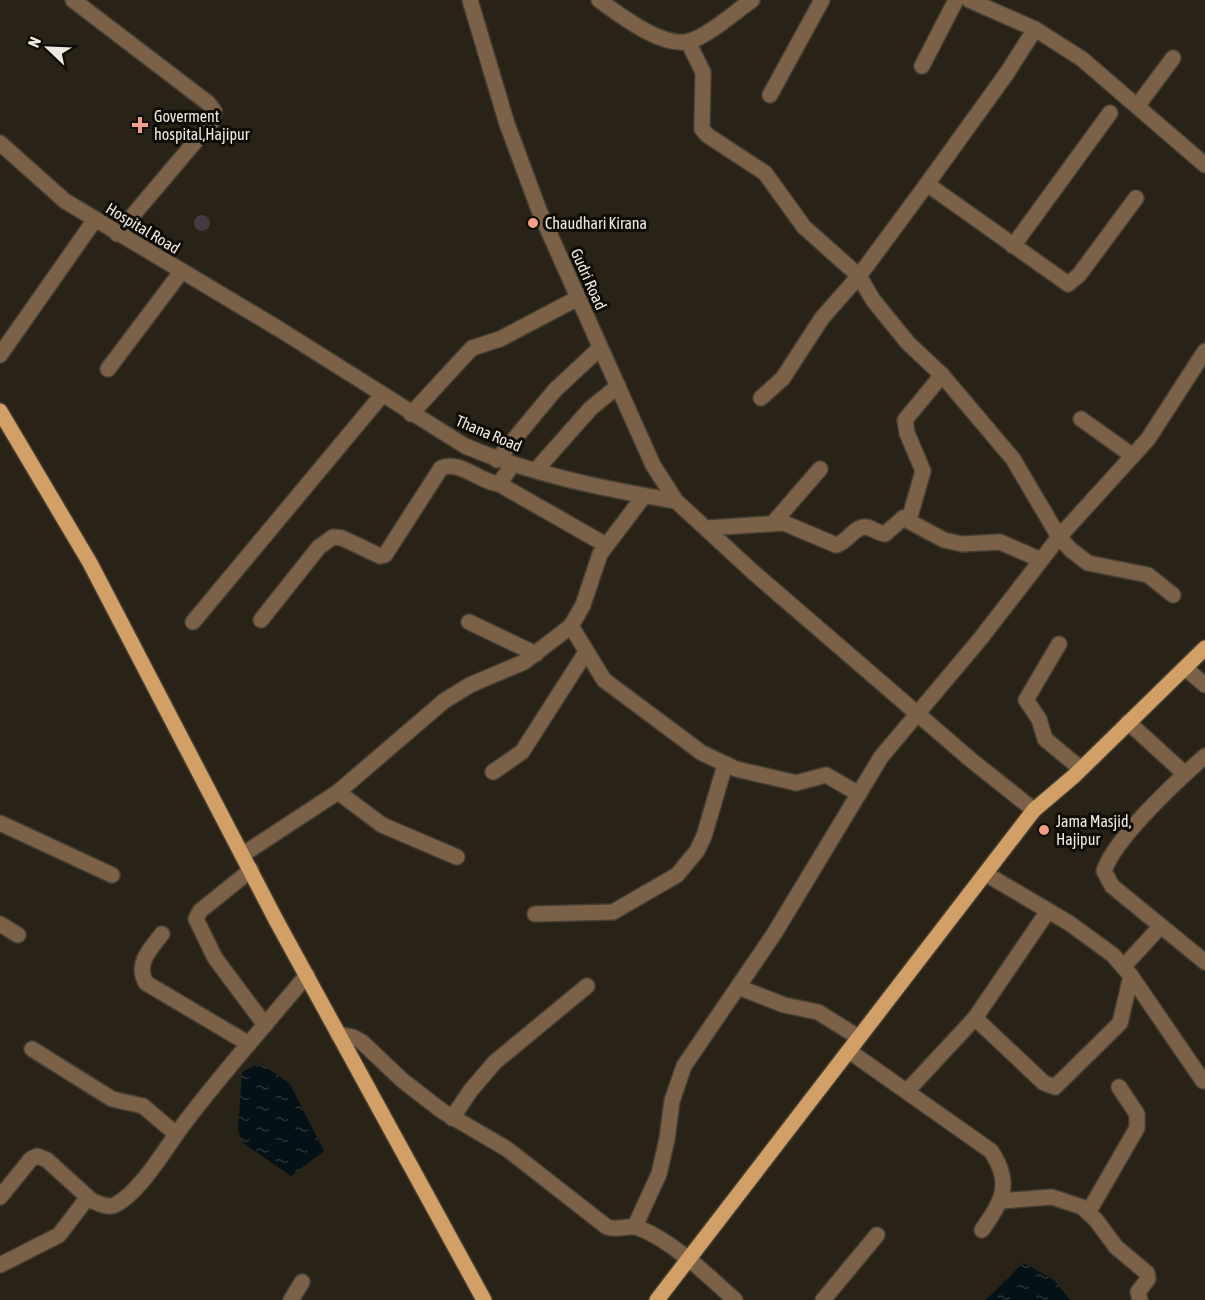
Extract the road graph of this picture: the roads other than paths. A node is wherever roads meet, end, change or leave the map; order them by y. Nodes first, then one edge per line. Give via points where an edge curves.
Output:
1 (73, 0) edge
2 (470, 0) edge
3 (599, 0) edge
4 (752, 0) edge
5 (822, 0) edge
6 (956, 0) edge
7 (969, 0) edge
8 (1035, 29) junction
9 (688, 42) junction
10 (1173, 58) dead end
11 (922, 66) dead end
12 (770, 95) dead end
13 (1138, 105) junction
14 (1110, 113) dead end
15 (0, 142) edge
16 (1205, 165) edge
17 (927, 184) junction
18 (1136, 198) dead end
19 (94, 221) junction
20 (117, 234) junction
21 (1013, 246) junction
22 (181, 272) junction
23 (859, 276) junction
24 (578, 298) junction
25 (279, 329) joint
26 (600, 348) junction
27 (1205, 351) edge
28 (0, 355) edge
29 (108, 369) dead end
30 (942, 375) junction
31 (618, 386) junction
32 (382, 395) junction
33 (761, 398) dead end
34 (0, 411) edge
35 (411, 414) junction
36 (1081, 419) dead end
37 (1133, 456) junction
38 (497, 460) junction
39 (513, 464) junction
40 (820, 469) dead end
41 (536, 470) junction
42 (499, 484) junction
43 (644, 496) junction
44 (676, 501) junction
45 (909, 519) junction
46 (774, 522) junction
47 (707, 528) junction
48 (1059, 537) junction
49 (606, 545) junction
50 (1041, 560) junction
51 (1173, 595) dead end
52 (261, 620) dead end
53 (193, 622) dead end
54 (469, 622) dead end
55 (571, 626) junction
56 (1059, 644) dead end
57 (1205, 648) edge
58 (586, 652) junction
59 (536, 654) junction
60 (1185, 668) junction
61 (1205, 685) edge
62 (917, 713) junction
63 (1128, 722) junction
64 (1203, 761) edge
65 (726, 765) junction
66 (1081, 769) junction
67 (493, 772) dead end
68 (1185, 774) junction
69 (338, 792) junction
70 (859, 794) junction
71 (1034, 810) junction
72 (0, 823) edge
73 (242, 855) junction
74 (457, 857) dead end
75 (250, 870) junction
76 (986, 874) junction
77 (112, 875) dead end
78 (1048, 911) junction
79 (535, 914) dead end
80 (0, 924) edge
81 (1160, 927) junction
82 (162, 933) dead end
83 (18, 936) dead end
84 (1205, 962) edge
85 (1128, 971) junction
86 (306, 975) junction
87 (586, 986) dead end
88 (738, 987) junction
89 (975, 1018) junction
90 (265, 1025) junction
91 (338, 1034) junction
92 (858, 1038) junction
93 (249, 1044) junction
94 (32, 1049) dead end
95 (849, 1051) junction
96 (1203, 1081) dead end
97 (1119, 1087) dead end
98 (908, 1090) junction
99 (452, 1118) junction
100 (176, 1134) junction
101 (0, 1197) edge
102 (91, 1200) junction
103 (1000, 1201) junction
104 (1089, 1211) junction
105 (635, 1226) junction
106 (982, 1230) dead end
107 (877, 1235) dead end
108 (688, 1261) junction
109 (0, 1266) edge
110 (302, 1282) dead end
111 (291, 1300) edge
112 (484, 1300) edge
113 (657, 1300) edge
114 (735, 1300) edge
115 (823, 1300) edge
116 (1140, 1300) edge

1 - 20 street via 214,111 211,123
2 - 24 street, Gudri Road via 507,124
3 - 9 street via 652,34
4 - 9 street
5 - 12 street
6 - 11 street
7 - 8 street
8 - 13 street via 1082,59
8 - 17 street
9 - 23 street via 703,72 702,129 765,173 804,227
10 - 13 street
13 - 16 street
14 - 21 street
15 - 19 street, Hospital Road via 58,196
17 - 21 street
17 - 23 street
18 - 21 street via 1079,275 1068,284
19 - 20 street, Hospital Road
19 - 28 street
20 - 22 street, Hospital Road
22 - 25 street, Hospital Road
22 - 29 street
23 - 30 street via 908,343
23 - 33 street via 822,318 783,378
24 - 26 street, Gudri Road
24 - 35 street via 500,339 472,348
25 - 32 street, Thana Road
26 - 31 street, Gudri Road
26 - 38 street via 555,390
27 - 37 street via 1160,423
30 - 45 street via 905,420 923,471
30 - 48 street via 1013,459
31 - 41 street via 591,408
31 - 44 street, Gudri Road via 653,465
32 - 35 street, Thana Road
32 - 53 street
34 - 73 main road via 90,563
35 - 38 street, Thana Road
36 - 37 street
37 - 48 street
38 - 39 street, Thana Road
39 - 41 street, Thana Road
39 - 42 street
40 - 46 street
41 - 43 street, Thana Road
42 - 49 street
42 - 52 street via 457,466 441,468 386,555 333,537 319,547
43 - 44 street, Thana Road
43 - 49 street
44 - 47 street, Gudri Road
45 - 46 street via 898,520 885,534 860,528 836,545 795,526
45 - 50 street via 944,540 962,544 1000,542
46 - 47 street
47 - 62 street, Gudri Road via 808,621
48 - 50 street
48 - 51 street via 1088,563 1148,575
49 - 55 street
50 - 62 street
54 - 59 street
55 - 58 street
55 - 59 street
56 - 66 street via 1026,700 1039,719 1045,739
57 - 60 main road
58 - 65 street via 613,689 702,753
58 - 67 street via 522,752
59 - 69 street via 444,701
60 - 61 street
60 - 63 main road
62 - 70 street via 881,757
62 - 71 street, Gudri Road
63 - 66 main road
63 - 68 street
64 - 68 street
65 - 70 street via 796,783 826,775
65 - 79 street via 704,836 677,874 614,912
66 - 71 main road
68 - 81 street via 1114,852 1104,871 1112,886
69 - 73 street
69 - 74 street via 381,825
70 - 88 street
71 - 76 main road
72 - 77 street
73 - 75 main road
75 - 86 main road
75 - 90 street via 200,911 196,919 215,958
76 - 78 street
76 - 92 main road
78 - 85 street via 1089,937
78 - 89 street
80 - 83 street
81 - 84 street
81 - 85 street
82 - 93 street via 142,963 146,983
85 - 89 street via 1120,1023 1055,1087 1044,1083
85 - 96 street
86 - 90 street
86 - 91 main road
87 - 99 street via 495,1062
88 - 92 street via 784,1005 818,1012
88 - 105 street via 684,1066 676,1085 658,1174
89 - 98 street
90 - 93 street
91 - 99 street via 362,1042 402,1080
91 - 112 main road
92 - 95 main road
93 - 100 street
94 - 100 street via 112,1099 143,1106
95 - 98 street
95 - 108 main road
97 - 104 street via 1137,1114 1137,1128
98 - 103 street via 991,1151 1004,1179
99 - 105 street via 507,1149 607,1227
100 - 102 street via 146,1177 116,1205 108,1207
101 - 102 street via 37,1156 47,1160
102 - 109 street via 85,1201 59,1235
103 - 104 street via 1052,1197
103 - 106 street
104 - 116 street via 1116,1247 1147,1273 1148,1279 1138,1292
105 - 108 street
107 - 115 street
108 - 113 main road
108 - 114 street
110 - 111 street

